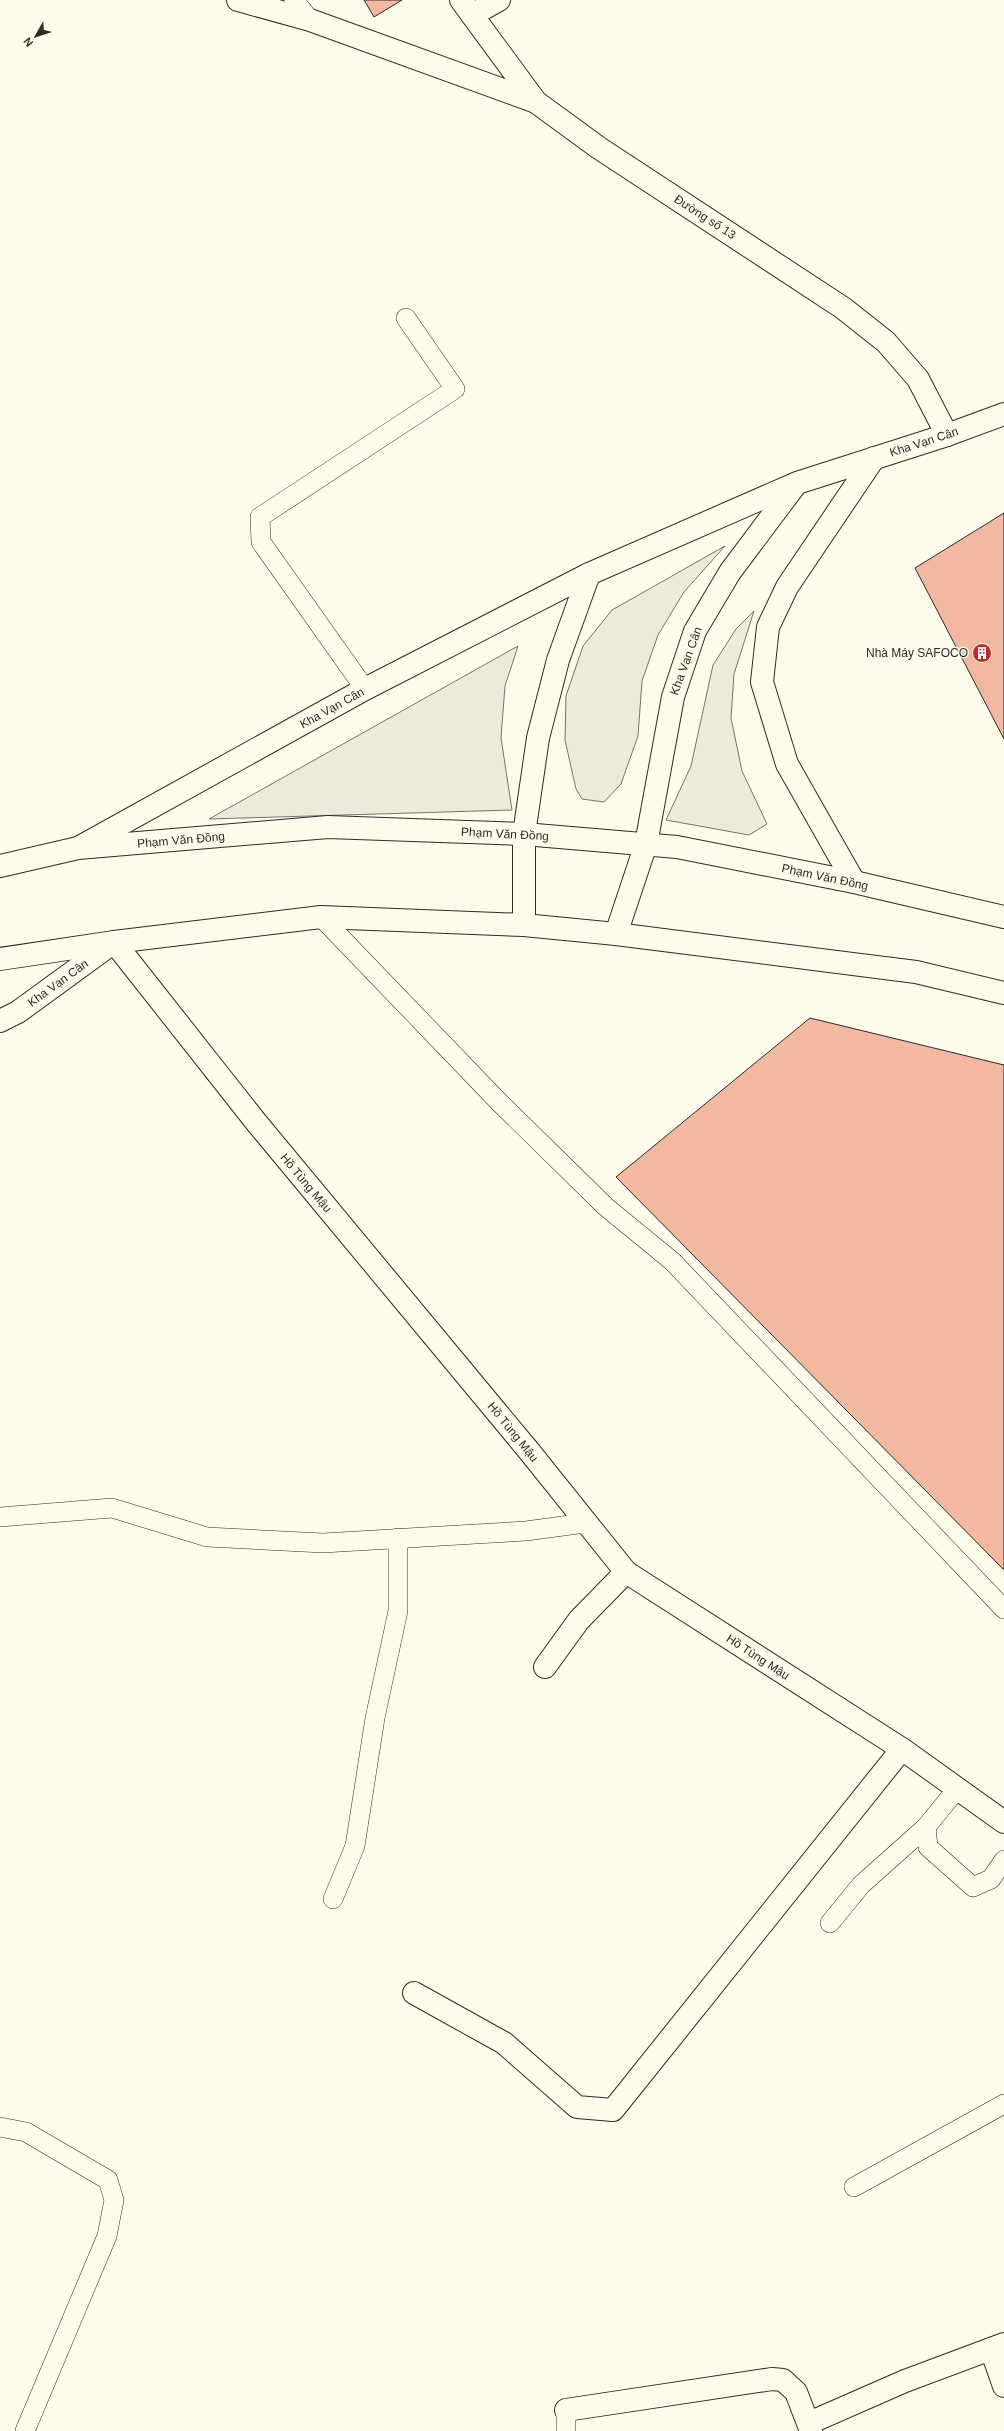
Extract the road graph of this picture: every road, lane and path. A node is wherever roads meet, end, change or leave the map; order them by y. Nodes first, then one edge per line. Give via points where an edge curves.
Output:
1 (238, 0) edge
2 (294, 0) edge
3 (499, 0) edge
4 (466, 8) edge
5 (310, 20) junction
6 (536, 102) junction
7 (406, 318) dead end
8 (1004, 414) edge
9 (947, 435) junction
10 (874, 458) junction
11 (797, 483) junction
12 (589, 574) junction
13 (365, 689) junction
14 (524, 834) junction
15 (646, 844) junction
16 (78, 848) junction
17 (0, 866) edge
18 (854, 882) junction
19 (321, 917) junction
20 (1004, 918) edge
21 (524, 925) junction
22 (616, 934) junction
23 (114, 942) junction
24 (0, 959) edge
25 (1004, 992) edge
26 (0, 1021) edge
27 (0, 1517) edge
28 (585, 1523) junction
29 (398, 1538) junction
30 (626, 1572) junction
31 (1004, 1609) edge
32 (545, 1668) dead end
33 (902, 1749) junction
34 (957, 1789) junction
35 (1004, 1822) edge
36 (926, 1827) junction
37 (1004, 1860) edge
38 (333, 1899) dead end
39 (830, 1923) dead end
40 (414, 1993) dead end
41 (1004, 2104) edge
42 (0, 2127) edge
43 (854, 2187) dead end
44 (997, 2347) edge
45 (1004, 2386) edge
46 (566, 2420) edge
47 (810, 2427) edge
48 (25, 2431) edge

1 - 5 main road
2 - 5 lane
3 - 4 main road
4 - 6 main road, Đường số 13
5 - 6 main road
6 - 9 main road, Đường số 13 via 599,148 843,308 886,342 918,379
7 - 13 lane via 455,390 260,517 261,542
8 - 9 main road, Kha Vạn Cân
9 - 10 main road, Kha Vạn Cân
10 - 11 main road, Kha Vạn Cân
10 - 18 main road via 787,587 768,627 762,682 787,764
11 - 12 main road, Kha Vạn Cân
11 - 15 main road, Kha Vạn Cân via 730,572 695,631 673,697
12 - 13 main road, Kha Vạn Cân
12 - 14 main road via 550,689 538,738
13 - 16 main road, Kha Vạn Cân
14 - 15 main road, Phạm Văn Đồng
14 - 16 main road, Phạm Văn Đồng via 328,827
14 - 21 main road
15 - 18 main road, Phạm Văn Đồng via 677,847
15 - 22 main road, Kha Vạn Cân
16 - 17 main road, Phạm Văn Đồng
18 - 20 main road, Phạm Văn Đồng
19 - 21 main road
19 - 23 main road
19 - 31 lane via 499,1102 606,1207 672,1261
21 - 22 main road
22 - 25 main road via 916,972
23 - 24 main road
23 - 26 main road, Kha Vạn Cân via 18,1012
23 - 28 main road, Hồ Tùng Mậu via 256,1122 529,1451
27 - 29 lane via 112,1508 207,1537 323,1543
28 - 29 lane via 526,1531
28 - 30 main road, Hồ Tùng Mậu
29 - 38 lane via 398,1611 375,1718 355,1846
30 - 32 main road via 579,1620
30 - 33 main road, Hồ Tùng Mậu
33 - 34 main road, Hồ Tùng Mậu
33 - 40 main road via 613,2110 577,2107 504,2043
34 - 35 main road, Hồ Tùng Mậu
34 - 36 lane
36 - 37 lane via 928,1847 973,1887 991,1879
36 - 39 lane via 861,1885
41 - 43 lane
42 - 48 lane via 26,2132 108,2180 114,2200 107,2236
44 - 45 main road
44 - 47 main road via 905,2381
46 - 47 main road via 772,2379 783,2380 796,2392

